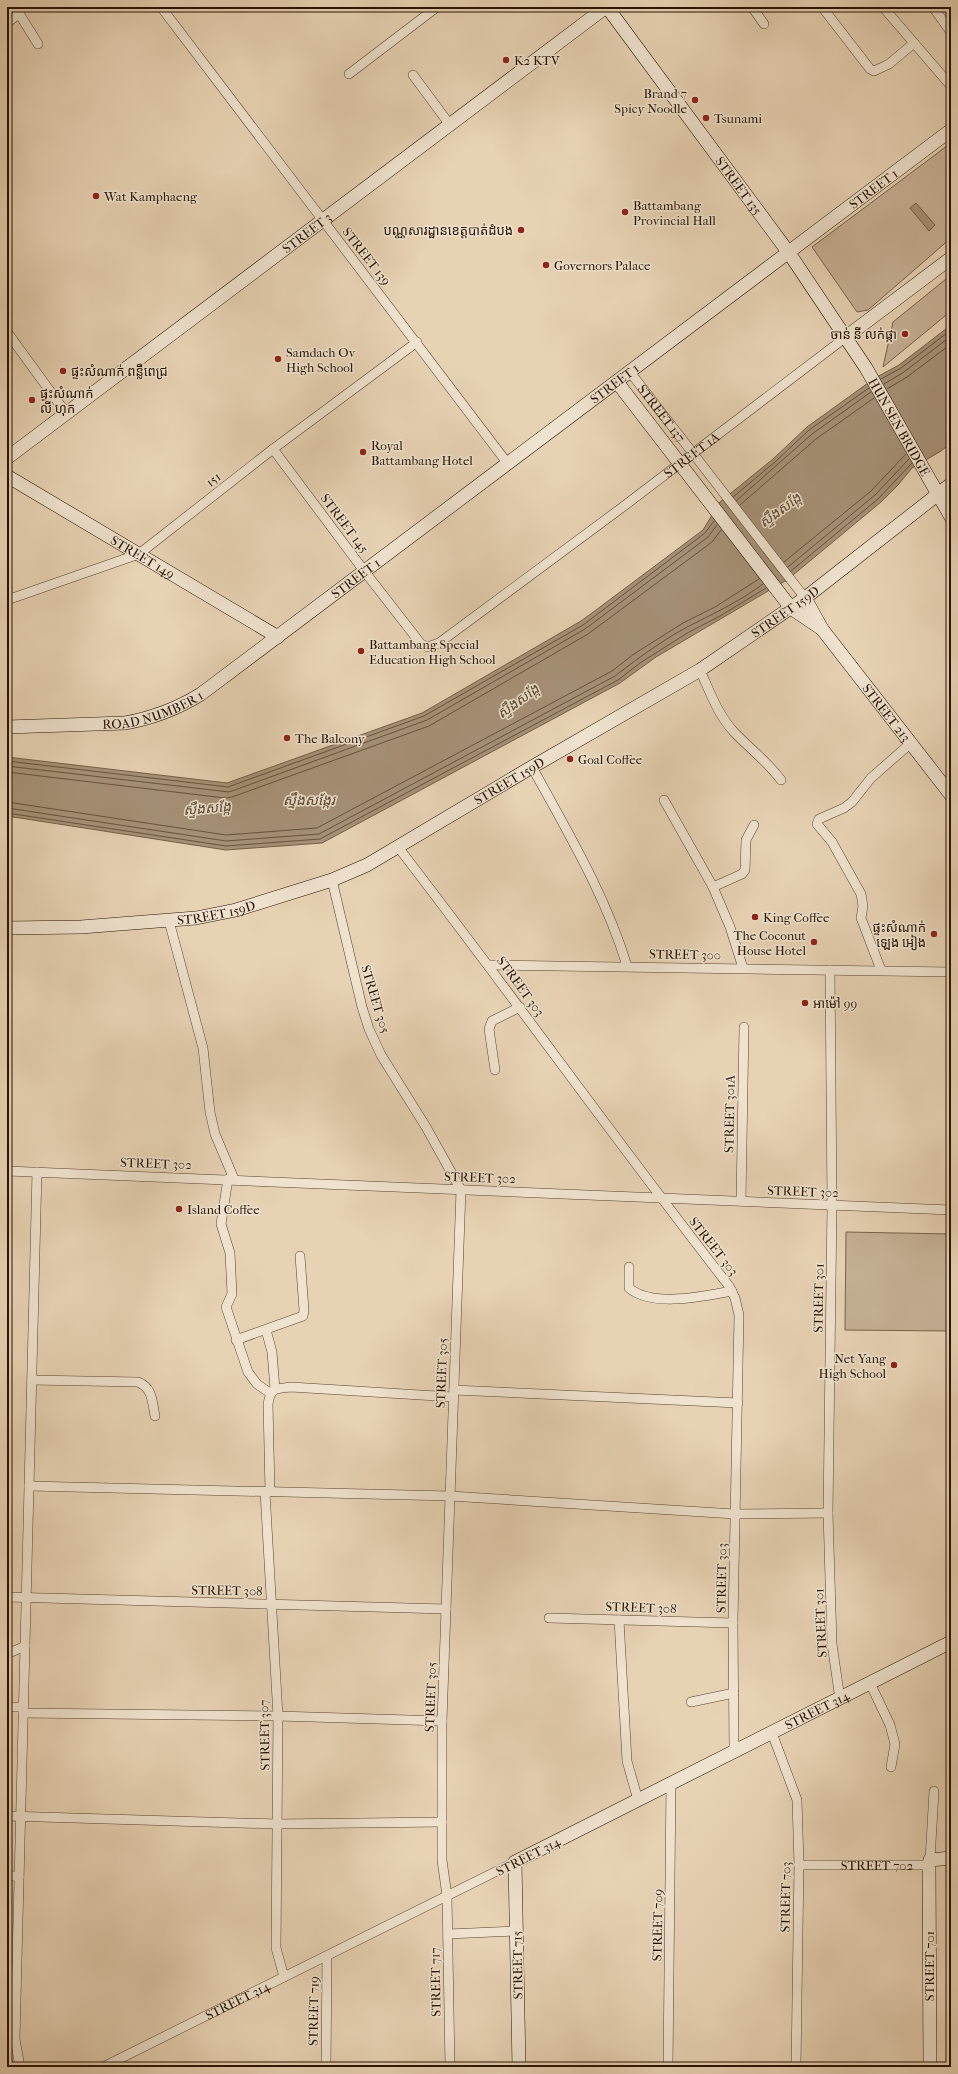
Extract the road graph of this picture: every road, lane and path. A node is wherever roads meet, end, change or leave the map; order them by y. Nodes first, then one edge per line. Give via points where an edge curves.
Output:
1 (161, 7) edge
2 (437, 7) edge
3 (606, 7) edge
4 (752, 7) edge
5 (822, 7) edge
6 (883, 7) edge
7 (933, 7) edge
8 (17, 11) edge
9 (7, 23) edge
10 (764, 24) dead end
11 (951, 32) edge
12 (914, 43) junction
13 (38, 44) dead end
14 (349, 74) dead end
15 (413, 75) dead end
16 (951, 86) edge
17 (450, 125) junction
18 (951, 130) edge
19 (323, 221) junction
20 (789, 253) junction
21 (951, 258) edge
22 (7, 332) edge
23 (846, 337) junction
24 (417, 342) junction
25 (866, 368) joint
26 (630, 372) junction
27 (617, 382) junction
28 (66, 413) junction
29 (273, 449) junction
30 (694, 453) junction
31 (7, 458) edge
32 (508, 464) junction
33 (680, 464) junction
34 (7, 476) edge
35 (951, 484) edge
36 (935, 490) junction
37 (951, 517) edge
38 (139, 554) junction
39 (365, 572) junction
40 (779, 594) joint
41 (805, 598) junction
42 (7, 600) edge
43 (791, 608) junction
44 (822, 629) junction
45 (278, 637) junction
46 (428, 647) joint
47 (700, 670) junction
48 (7, 727) edge
49 (911, 743) junction
50 (532, 767) junction
51 (781, 780) dead end
52 (951, 795) edge
53 (664, 800) dead end
54 (754, 825) dead end
55 (398, 846) junction
56 (332, 880) junction
57 (713, 888) junction
58 (169, 921) junction
59 (7, 928) edge
60 (490, 965) junction
61 (626, 966) junction
62 (743, 968) junction
63 (830, 970) junction
64 (881, 970) junction
65 (951, 972) edge
66 (520, 1007) junction
67 (744, 1027) dead end
68 (495, 1070) dead end
69 (7, 1171) edge
70 (37, 1172) junction
71 (231, 1179) junction
72 (461, 1190) junction
73 (660, 1198) junction
74 (741, 1201) junction
75 (832, 1205) junction
76 (951, 1210) edge
77 (300, 1256) dead end
78 (629, 1267) dead end
79 (732, 1291) junction
80 (266, 1330) junction
81 (236, 1340) junction
82 (32, 1380) junction
83 (273, 1391) junction
84 (453, 1393) junction
85 (738, 1403) junction
86 (155, 1416) dead end
87 (29, 1486) junction
88 (268, 1492) junction
89 (450, 1496) junction
90 (828, 1513) junction
91 (735, 1514) junction
92 (7, 1597) edge
93 (26, 1598) junction
94 (272, 1604) junction
95 (446, 1609) junction
96 (549, 1618) dead end
97 (619, 1620) junction
98 (734, 1623) junction
99 (951, 1642) edge
100 (25, 1646) junction
101 (7, 1654) edge
102 (870, 1683) junction
103 (734, 1692) junction
104 (840, 1699) junction
105 (691, 1702) dead end
106 (7, 1707) edge
107 (23, 1710) junction
108 (278, 1716) junction
109 (442, 1721) junction
110 (772, 1732) junction
111 (734, 1751) junction
112 (891, 1767) dead end
113 (671, 1783) junction
114 (934, 1791) dead end
115 (638, 1800) junction
116 (7, 1816) edge
117 (20, 1817) junction
118 (442, 1822) junction
119 (277, 1824) junction
120 (951, 1858) edge
121 (515, 1862) junction
122 (930, 1862) junction
123 (799, 1865) junction
124 (7, 1875) edge
125 (19, 1877) junction
126 (447, 1896) junction
127 (516, 1931) junction
128 (448, 1934) junction
129 (327, 1956) junction
130 (284, 1977) junction
131 (20, 2067) edge
132 (103, 2067) edge
133 (326, 2067) edge
134 (450, 2067) edge
135 (519, 2067) edge
136 (668, 2067) edge
137 (796, 2067) edge
138 (930, 2067) edge

1 - 19 street, STREET 139
2 - 14 street
3 - 17 street, STREET 3
3 - 20 street, STREET 135
4 - 10 street
5 - 12 street via 874,71 889,64
6 - 12 street
7 - 11 street
8 - 9 street
8 - 13 street
12 - 16 street
15 - 17 street
17 - 19 street, STREET 3
18 - 20 street, STREET 1
19 - 24 street, STREET 139
19 - 28 street, STREET 3
20 - 23 street, STREET 135
20 - 26 street, STREET 1
21 - 23 street, STREET 1A
22 - 28 street
23 - 25 street, STREET 135
23 - 30 street, STREET 1A
24 - 29 street, 151
24 - 32 street, STREET 139
25 - 36 street, HUN SEN BRIDGE
26 - 27 street, STREET 1
26 - 30 street, STREET 137
27 - 32 street, STREET 1
27 - 33 street, STREET 137
28 - 31 street, STREET 3
29 - 38 street, 151
29 - 39 street, STREET 145
30 - 33 street, STREET 1A
30 - 41 street, STREET 213
32 - 39 street, STREET 1
33 - 40 street, STREET 137
33 - 46 street, STREET 1A via 439,643
34 - 38 street, STREET 149
35 - 36 street, STREET 159D
36 - 37 street, HUN SEN BRIDGE
36 - 41 street, STREET 159D
38 - 42 street, 151
38 - 45 street, STREET 149
39 - 45 street, STREET 1
39 - 46 street, STREET 145 via 421,644
40 - 43 street, STREET 213
41 - 43 street, STREET 159D
41 - 44 street, STREET 213
43 - 44 street, STREET 213
43 - 47 street, STREET 159D
44 - 49 street, STREET 213
45 - 48 street, ROAD NUMBER 1 via 202,694 158,715 125,723
47 - 50 street, STREET 159D
47 - 51 street via 725,721
49 - 52 street, STREET 213
49 - 64 street via 871,778 852,802 819,819 817,824 832,842 861,894 861,918
50 - 55 street, STREET 159D
50 - 61 street via 590,876 619,941
53 - 57 street
54 - 57 street via 747,836 744,872
55 - 56 street, STREET 159D via 367,865
55 - 60 street, STREET 303
56 - 58 street, STREET 159D via 236,910
56 - 72 street, STREET 305 via 369,1029 381,1055 426,1127
57 - 62 street via 730,926
58 - 59 street, STREET 159D via 81,927
58 - 71 street via 204,1053 215,1134
60 - 61 street, STREET 300
60 - 66 street, STREET 303
61 - 62 street, STREET 300
62 - 63 street, STREET 300
63 - 64 street, STREET 300
63 - 75 street, STREET 301
64 - 65 street, STREET 300
66 - 68 street via 492,1021 489,1029
66 - 73 street, STREET 303
67 - 74 street, STREET 301A
69 - 70 street, STREET 302
70 - 71 street, STREET 302
70 - 82 street
71 - 72 street, STREET 302
71 - 81 street via 221,1224 230,1253 232,1294 226,1307
72 - 73 street, STREET 302
72 - 84 street, STREET 305
73 - 74 street, STREET 302
73 - 79 street, STREET 303
74 - 75 street, STREET 302
75 - 76 street, STREET 302
75 - 90 street, STREET 301
77 - 80 street via 303,1316
78 - 79 street via 629,1288 638,1295 681,1300
79 - 85 street, STREET 303 via 739,1315
80 - 81 street
80 - 83 street, STREET 307 via 272,1352
81 - 83 street via 248,1372 257,1384
82 - 86 street via 138,1382 150,1390
82 - 87 street
83 - 84 street via 291,1387
83 - 88 street, STREET 307 via 268,1404
84 - 85 street
84 - 89 street, STREET 305
85 - 91 street, STREET 303
87 - 88 street
87 - 93 street
88 - 89 street
88 - 94 street, STREET 307
89 - 91 street
89 - 95 street, STREET 305
90 - 91 street
90 - 104 street, STREET 301 via 832,1644
91 - 98 street, STREET 303
92 - 93 street, STREET 308
93 - 94 street, STREET 308
93 - 100 street
94 - 95 street, STREET 308
94 - 108 street, STREET 307
95 - 109 street, STREET 305
96 - 97 street, STREET 308
97 - 98 street, STREET 308
97 - 115 street via 627,1761
98 - 103 street, STREET 303
99 - 102 street, STREET 314
100 - 101 street
100 - 107 street
102 - 104 street, STREET 314
102 - 112 street via 890,1725 894,1744
103 - 105 street
103 - 111 street, STREET 303
104 - 110 street, STREET 314
106 - 107 street
107 - 108 street
107 - 117 street
108 - 109 street
108 - 119 street, STREET 307
109 - 118 street, STREET 305
110 - 111 street, STREET 314
110 - 123 street, STREET 703 via 797,1800
111 - 113 street, STREET 314
113 - 115 street, STREET 314
113 - 136 street, STREET 709
114 - 122 street
115 - 121 street, STREET 314
116 - 117 street
117 - 119 street
117 - 125 street
118 - 119 street
118 - 126 street, STREET 305 via 442,1860
119 - 130 street, STREET 307 via 276,1948
120 - 122 street, STREET 702
121 - 126 street, STREET 314
121 - 127 street, STREET 715
122 - 123 street, STREET 702
122 - 138 street, STREET 701
123 - 137 street, STREET 703
124 - 125 street
125 - 131 street via 15,2038
126 - 128 street, STREET 717
126 - 129 street, STREET 314
127 - 128 street
127 - 135 street, STREET 715
128 - 134 street, STREET 717
129 - 130 street, STREET 314
129 - 133 street, STREET 719
130 - 132 street, STREET 314

